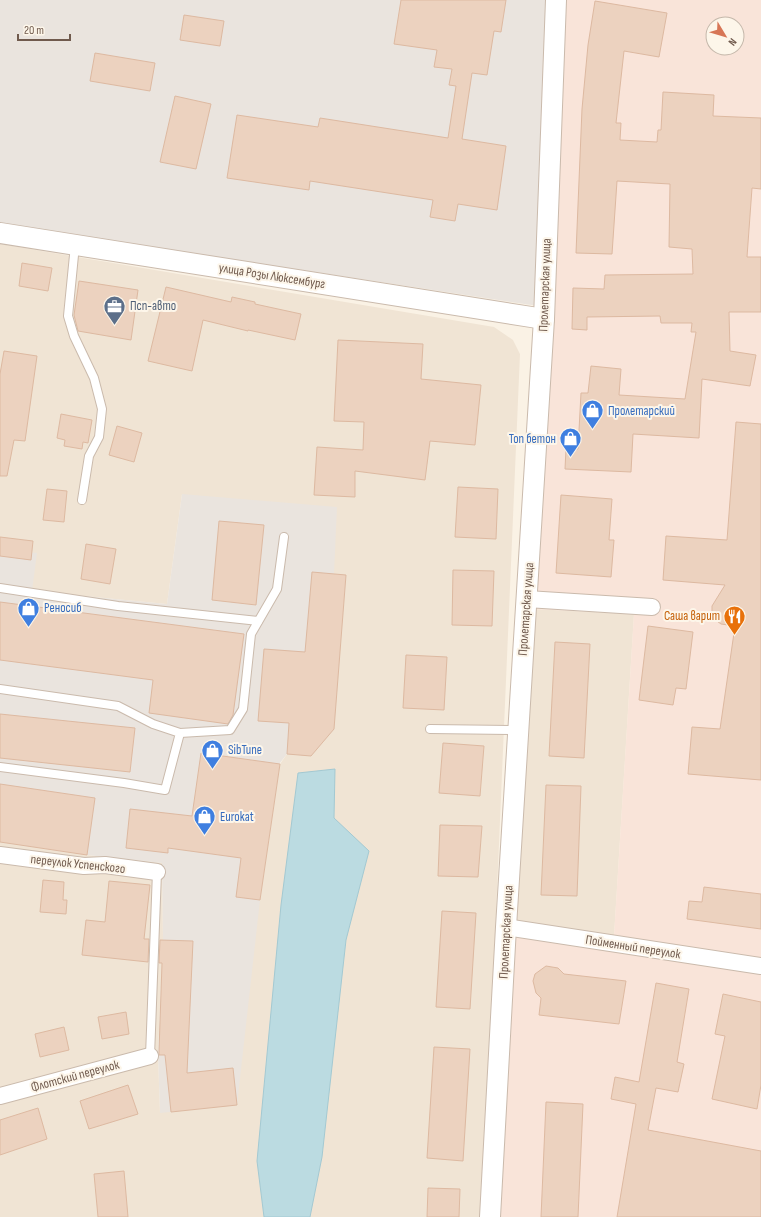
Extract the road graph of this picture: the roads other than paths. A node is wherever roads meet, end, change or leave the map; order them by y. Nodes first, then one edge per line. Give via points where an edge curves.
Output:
1 (556, 0) edge
2 (0, 233) edge
3 (75, 245) junction
4 (544, 319) junction
5 (82, 500) dead end
6 (284, 537) dead end
7 (0, 588) edge
8 (527, 600) junction
9 (652, 607) dead end
10 (258, 621) junction
11 (0, 689) edge
12 (430, 729) dead end
13 (518, 730) junction
14 (180, 733) junction
15 (0, 767) edge
16 (0, 855) edge
17 (157, 872) joint
18 (506, 927) junction
19 (761, 966) edge
20 (150, 1056) joint
21 (0, 1096) edge
22 (490, 1217) edge

1 - 4 street, Пролетарская улица
2 - 3 street, улица Розы Люксембург
3 - 4 street, улица Розы Люксембург
3 - 5 lane via 68,316 74,336 94,378 102,409 99,437 89,456
4 - 8 street, Пролетарская улица
6 - 10 lane via 277,589
7 - 10 lane via 118,606
8 - 9 street
8 - 13 street, Пролетарская улица
10 - 14 lane via 251,634 243,708 230,730
11 - 14 lane via 118,706 154,724
12 - 13 lane
13 - 18 street, Пролетарская улица
14 - 15 lane via 165,790
16 - 17 street, переулок Успенского
17 - 20 lane
18 - 19 street, Пойменный переулок
18 - 22 street, Пролетарская улица
20 - 21 street, Флотский переулок

